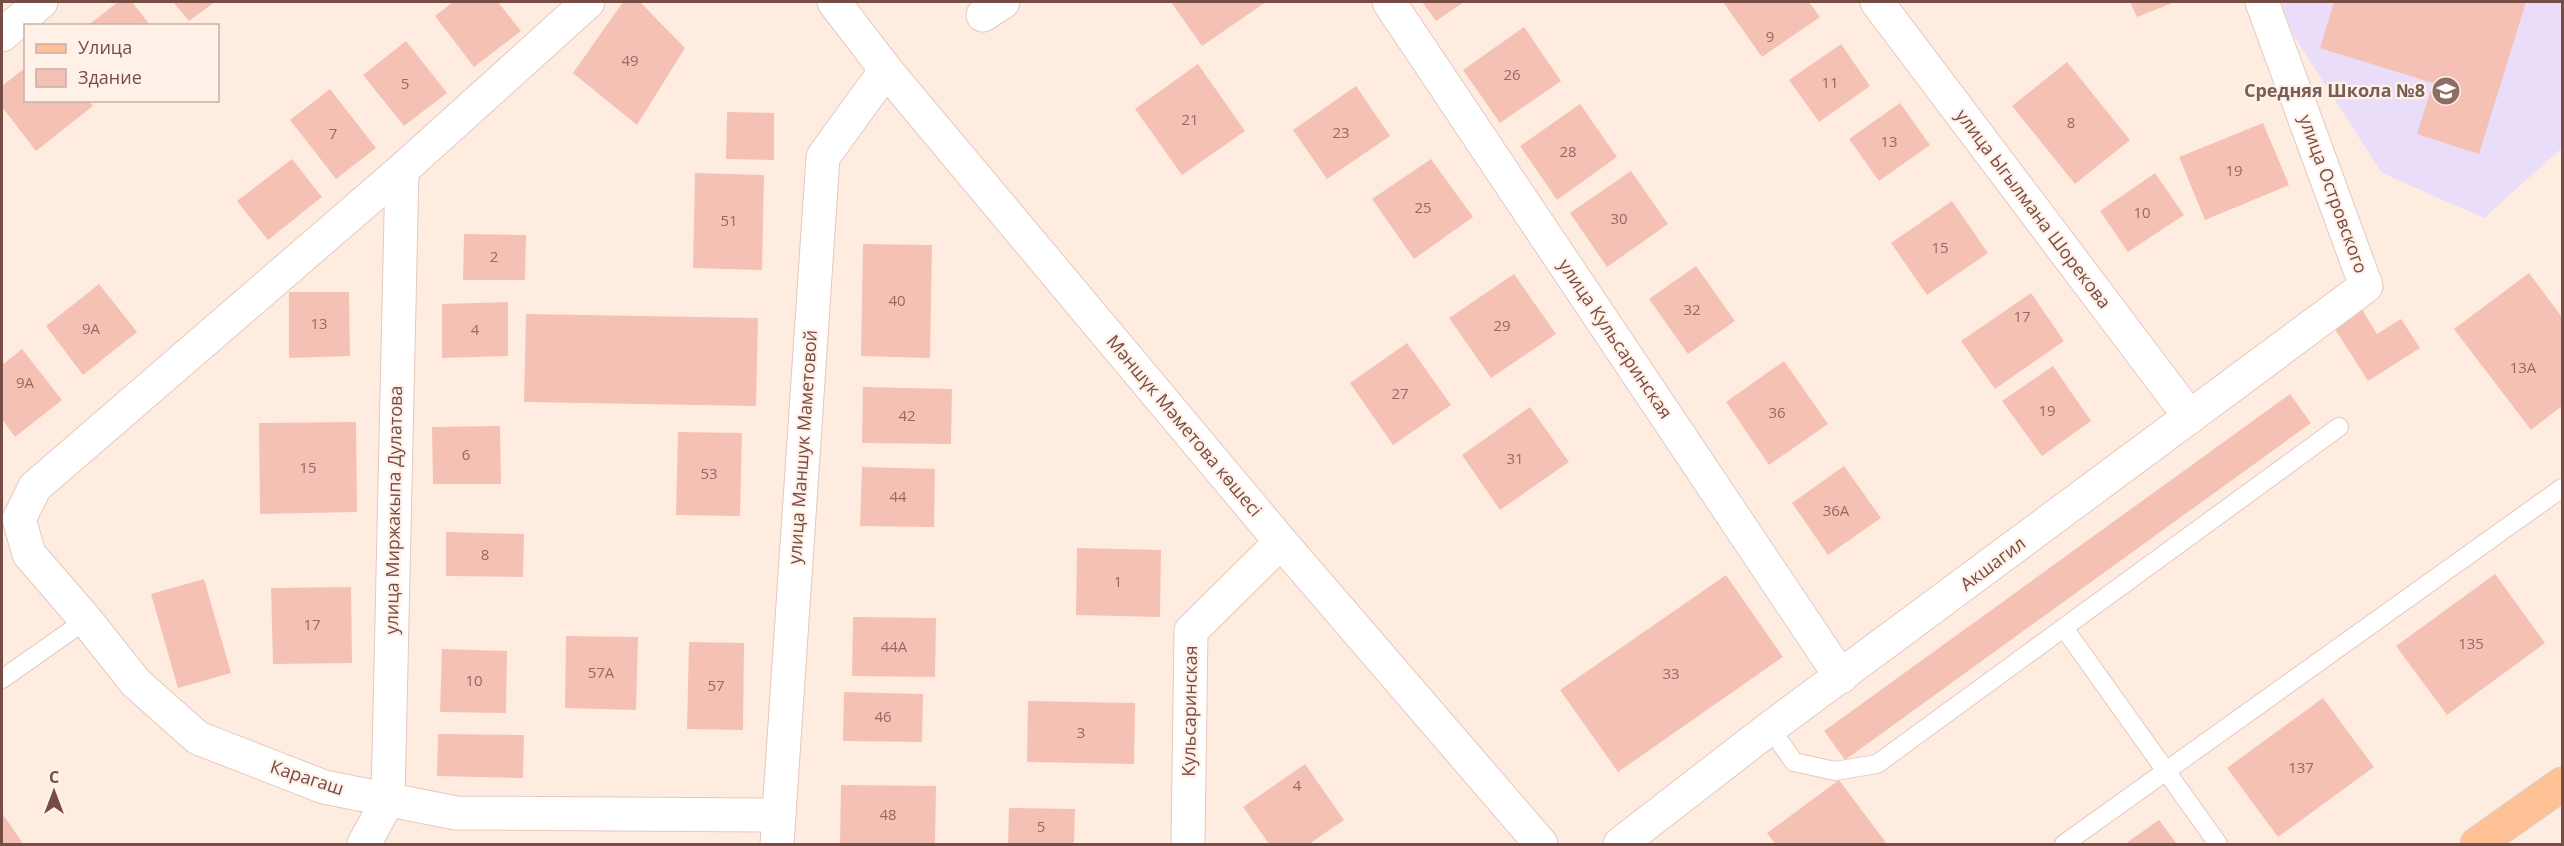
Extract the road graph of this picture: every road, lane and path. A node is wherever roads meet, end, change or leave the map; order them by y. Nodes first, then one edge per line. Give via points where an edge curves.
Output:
1 (41, 2) edge
2 (588, 2) edge
3 (834, 2) edge
4 (1389, 2) edge
5 (1877, 2) edge
6 (2262, 2) edge
7 (2, 35) edge
8 (886, 70) junction
9 (402, 170) junction
10 (2366, 286) joint
11 (2190, 417) junction
12 (2339, 427) dead end
13 (2562, 488) edge
14 (1281, 542) junction
15 (86, 620) junction
16 (2064, 628) junction
17 (1841, 677) junction
18 (2, 679) edge
19 (1770, 728) junction
20 (2166, 772) junction
21 (2562, 784) edge
22 (388, 800) junction
23 (778, 830) edge
24 (364, 844) edge
25 (1188, 844) edge
26 (1541, 844) edge
27 (1620, 844) edge
28 (2064, 844) edge
29 (2218, 844) edge
30 (2477, 844) edge

1 - 7 street
2 - 9 street
3 - 8 street, Мәншүк Мәметова көшесі
4 - 17 street, улица Кульсаринская
5 - 11 street, улица Ыгылмана Шорекова
6 - 10 street, улица Островского
8 - 14 street, Мәншүк Мәметова көшесі
8 - 23 street, улица Маншук Маметовой via 822,157
9 - 15 street, Карагаш via 35,487 19,519 29,554
9 - 22 street, улица Миржакыпа Дулатова
10 - 11 street, Акшагил
11 - 17 street, Акшагил
12 - 16 lane
13 - 20 lane
14 - 25 street, Кульсаринская via 1191,631
14 - 26 street, Мәншүк Мәметова көшесі
15 - 18 lane
15 - 22 street, Карагаш via 136,684 198,738 324,787
16 - 19 lane via 1877,764 1835,771 1794,762
16 - 20 lane
17 - 19 street, Акшагил
19 - 27 street, Акшагил
20 - 28 lane
20 - 29 lane
21 - 30 main road
22 - 23 street, Карагаш via 456,813
22 - 24 street, улица Миржакыпа Дулатова

